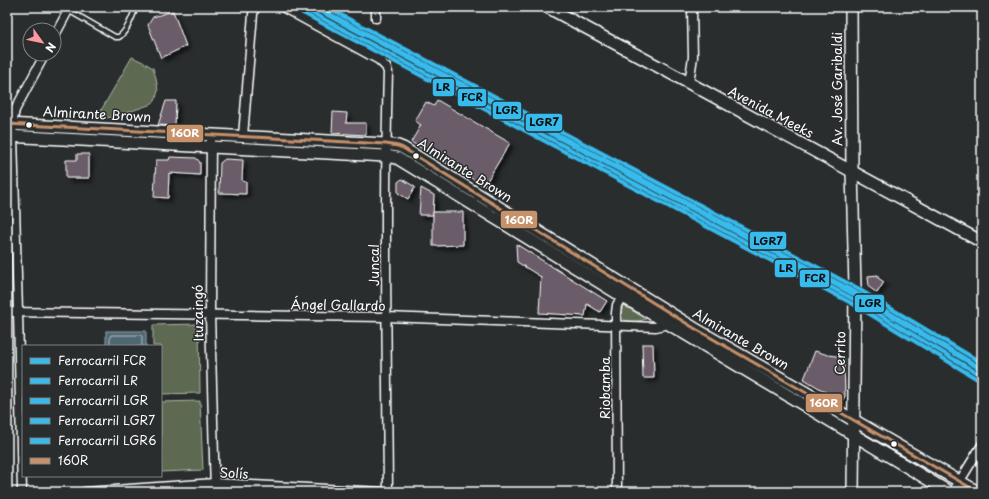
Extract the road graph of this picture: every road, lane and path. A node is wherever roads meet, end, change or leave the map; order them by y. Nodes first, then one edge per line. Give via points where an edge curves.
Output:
1 (136, 7) edge
2 (255, 7) edge
3 (282, 7) edge
4 (376, 7) edge
5 (547, 7) edge
6 (692, 7) edge
7 (851, 7) edge
8 (69, 8) edge
9 (376, 18) dead end
10 (62, 22) edge
11 (41, 62) edge
12 (689, 83) junction
13 (10, 124) edge
14 (211, 134) junction
15 (10, 136) edge
16 (243, 136) junction
17 (386, 144) junction
18 (211, 147) junction
19 (386, 156) junction
20 (852, 171) junction
21 (982, 242) edge
22 (855, 287) joint
23 (625, 292) junction
24 (7, 312) edge
25 (18, 312) junction
26 (210, 315) junction
27 (386, 317) junction
28 (669, 324) junction
29 (616, 326) junction
30 (853, 420) junction
31 (853, 434) junction
32 (982, 445) edge
33 (959, 481) junction
34 (215, 488) edge
35 (22, 492) edge
36 (85, 492) edge
37 (382, 492) edge
38 (388, 492) edge
39 (617, 492) edge
40 (853, 492) edge
41 (949, 492) edge
42 (953, 492) edge
43 (978, 492) edge

1 - 8 lane via 122,36 119,37 115,37
2 - 16 street
3 - 17 street, Juncal via 383,63 388,72
4 - 9 street
5 - 12 main road, Avenida Meeks
6 - 12 street via 693,56
7 - 20 main road, Av. José Garibaldi
8 - 10 street
11 - 13 street
12 - 20 main road, Avenida Meeks
13 - 14 main road, Almirante Brown
13 - 15 street
14 - 16 main road, Almirante Brown
14 - 18 street, Ituzaingó
15 - 18 main road, Almirante Brown
15 - 25 street
16 - 17 main road, Almirante Brown
17 - 19 street, Juncal
17 - 23 main road, Almirante Brown via 403,148
18 - 19 main road, Almirante Brown
18 - 26 street, Ituzaingó
19 - 23 main road, Almirante Brown via 402,161
19 - 27 street, Juncal
20 - 21 main road, Avenida Meeks
20 - 22 main road, Av. José Garibaldi
22 - 30 main road, Cerrito
23 - 28 main road, Almirante Brown
23 - 29 street, Riobamba via 617,305
23 - 30 main road, Almirante Brown via 694,328
24 - 25 street, Ángel Gallardo
25 - 26 street, Ángel Gallardo
25 - 35 street
26 - 27 street, Ángel Gallardo
26 - 34 street, Ituzaingó
27 - 29 street, Ángel Gallardo
27 - 38 street, Juncal
28 - 29 street, Ángel Gallardo via 656,327
28 - 31 main road, Almirante Brown
29 - 39 street, Riobamba
30 - 31 main road, Cerrito
30 - 33 main road, Almirante Brown
31 - 40 main road, Cerrito
31 - 41 main road, Almirante Brown
32 - 33 street
33 - 42 street
33 - 43 main road, Almirante Brown
34 - 36 street, Solís
34 - 37 street, Solís

